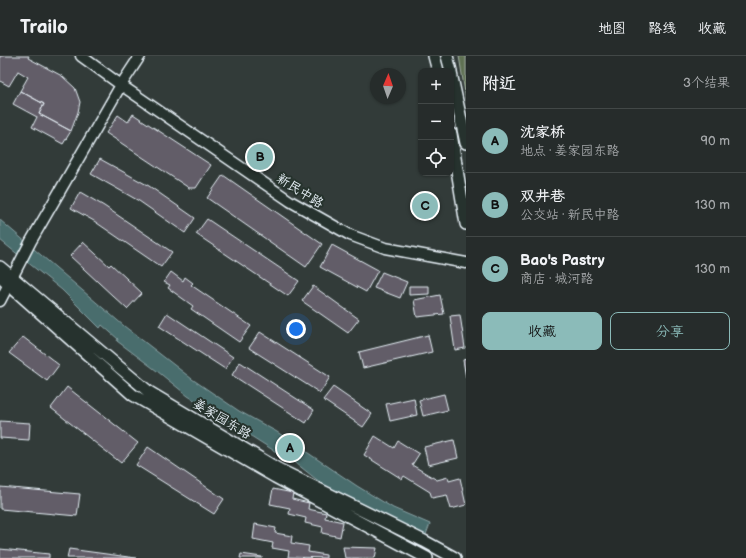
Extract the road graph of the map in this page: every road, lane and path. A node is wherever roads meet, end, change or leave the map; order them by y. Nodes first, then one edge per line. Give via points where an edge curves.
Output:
1 (81, 56) edge
2 (140, 56) edge
3 (434, 56) edge
4 (447, 56) edge
5 (437, 68) edge
6 (450, 68) edge
7 (121, 85) junction
8 (454, 86) edge
9 (452, 140) edge
10 (466, 143) edge
11 (466, 224) edge
12 (466, 264) edge
13 (0, 267) edge
14 (7, 280) edge
15 (0, 300) edge
16 (427, 558) edge
17 (455, 558) edge

1 - 7 street, 新民中路
2 - 7 street
3 - 5 main road
4 - 6 main road
7 - 12 street, 新民中路 via 290,201 350,235 385,248
7 - 14 street
8 - 10 main road
9 - 11 main road
13 - 14 main road, 姜家园东路
14 - 15 street
14 - 16 main road, 姜家园东路 via 133,395 275,477
14 - 17 main road, 姜家园东路 via 149,392 278,469

